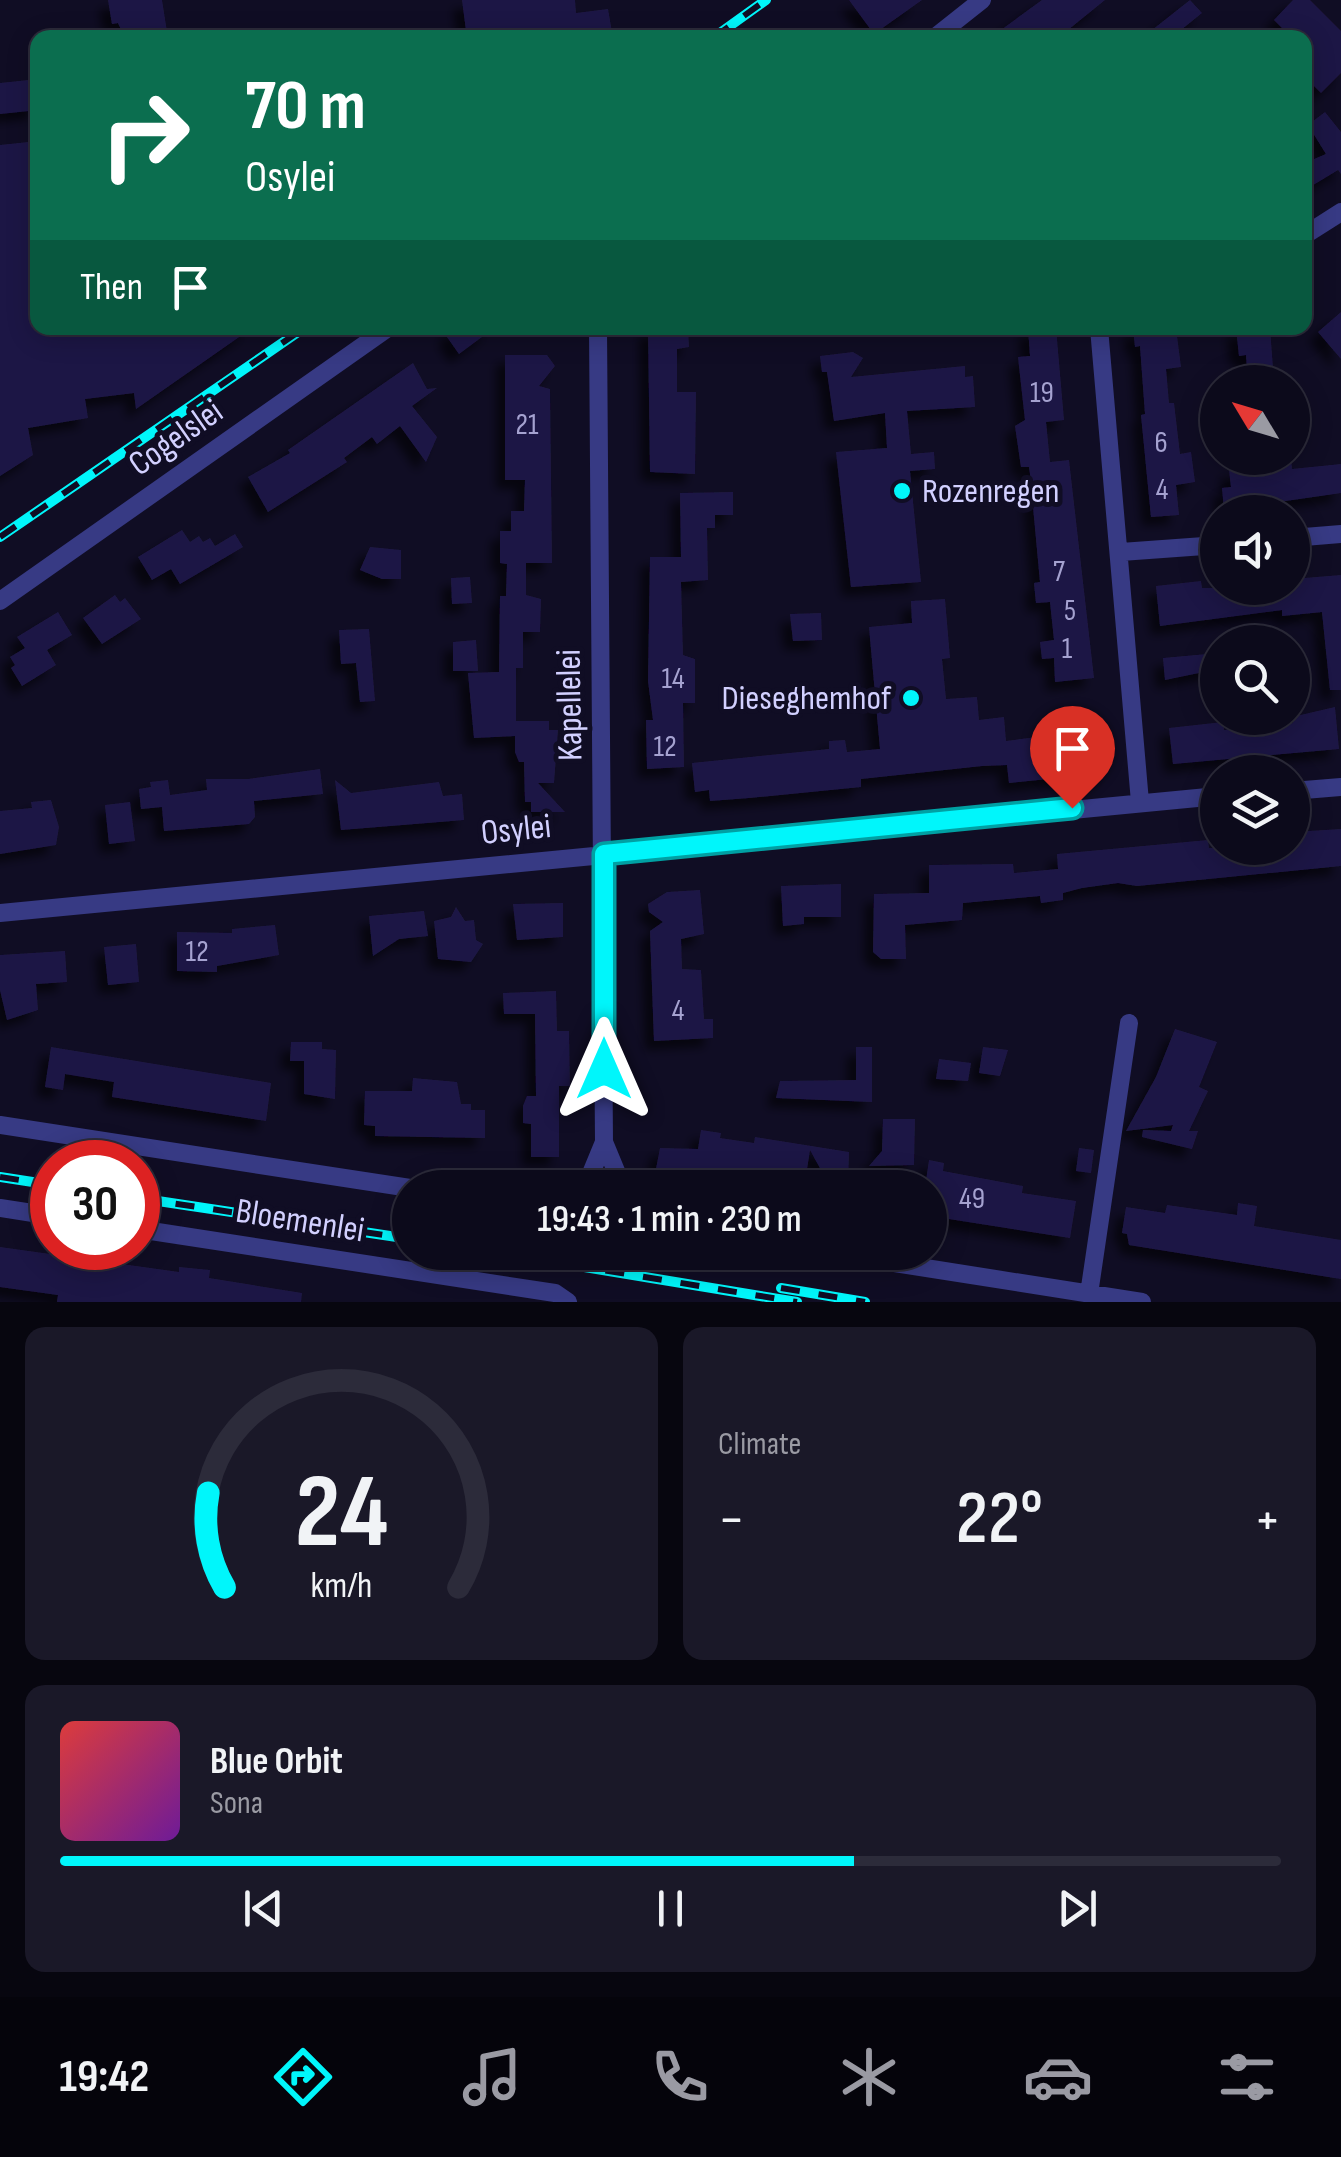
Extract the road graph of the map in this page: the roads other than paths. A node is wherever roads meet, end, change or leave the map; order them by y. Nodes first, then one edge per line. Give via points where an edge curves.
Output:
1 (982, 0) edge
2 (944, 30) edge
3 (1341, 212) edge
4 (1312, 231) edge
5 (378, 335) edge
6 (598, 335) edge
7 (1100, 335) edge
8 (1341, 534) edge
9 (1310, 537) edge
10 (1200, 546) edge
11 (1121, 552) junction
12 (0, 601) edge
13 (1341, 787) edge
14 (1310, 790) edge
15 (1200, 797) edge
16 (1140, 802) junction
17 (604, 854) junction
18 (0, 913) edge
19 (1128, 1022) dead end
20 (0, 1125) edge
21 (604, 1142) junction
22 (592, 1170) edge
23 (616, 1170) edge
24 (392, 1185) edge
25 (0, 1208) edge
26 (30, 1213) edge
27 (160, 1232) edge
28 (938, 1270) edge
29 (1089, 1294) junction
30 (568, 1302) edge
31 (1142, 1302) edge

1 - 2 street
3 - 4 street
5 - 12 street, Cogelslei
6 - 17 street, Kapellelei
7 - 11 street
8 - 9 street
10 - 11 street
11 - 16 street
13 - 14 street
15 - 16 street, Osylei
16 - 17 street, Osylei
17 - 18 street, Osylei
17 - 21 street, Kapellelei
19 - 29 street
20 - 24 street
21 - 22 street, Kapellelei
21 - 23 street, Kapellelei
25 - 26 street
27 - 30 street, Bloemenlei via 555,1293
28 - 29 street
29 - 31 street

